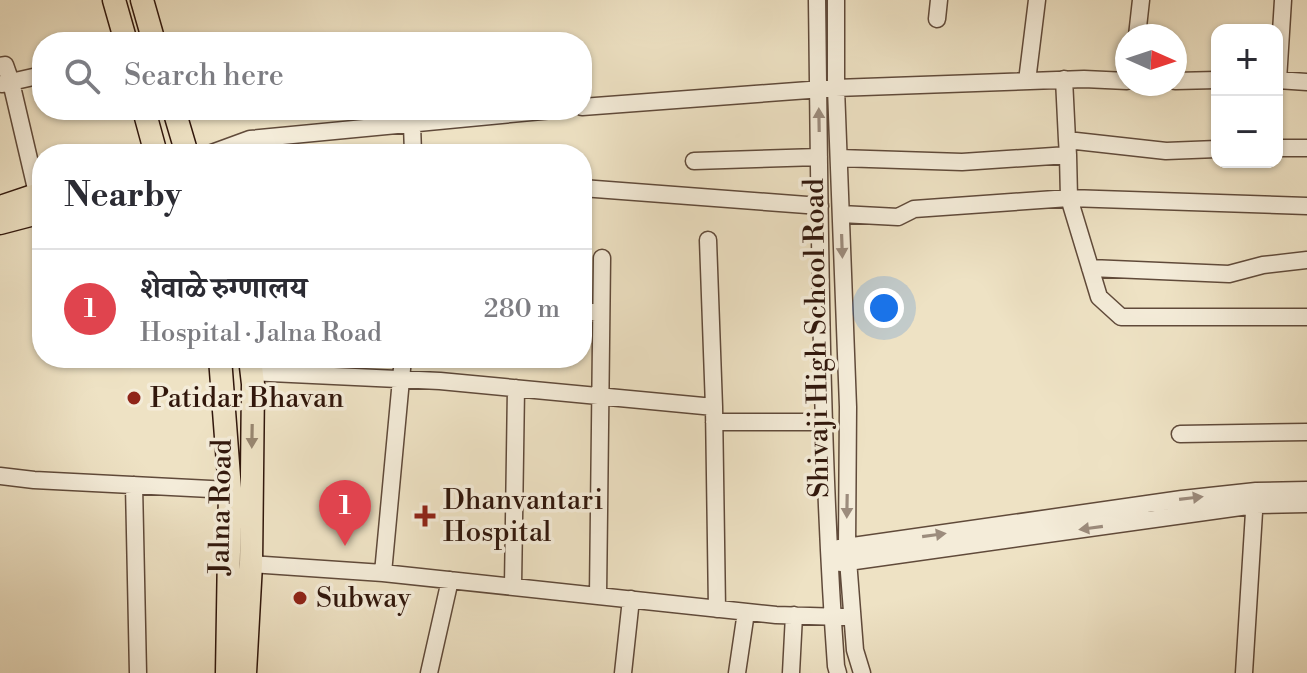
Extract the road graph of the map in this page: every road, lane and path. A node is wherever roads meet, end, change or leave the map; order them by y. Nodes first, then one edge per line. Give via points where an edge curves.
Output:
1 (114, 0) edge
2 (142, 0) edge
3 (817, 0) edge
4 (836, 0) edge
5 (939, 0) edge
6 (1037, 0) edge
7 (1141, 0) edge
8 (1283, 0) edge
9 (937, 19) dead end
10 (1138, 24) edge
11 (1282, 24) edge
12 (123, 32) edge
13 (151, 32) edge
14 (0, 66) edge
15 (32, 77) edge
16 (1064, 79) junction
17 (1211, 80) edge
18 (1283, 80) edge
19 (1027, 81) junction
20 (1115, 81) edge
21 (1187, 81) edge
22 (1307, 82) edge
23 (5, 83) edge
24 (836, 88) junction
25 (818, 90) junction
26 (592, 106) edge
27 (146, 120) edge
28 (177, 120) edge
29 (452, 120) edge
30 (412, 124) junction
31 (152, 144) edge
32 (184, 144) edge
33 (236, 144) edge
34 (413, 144) edge
35 (1067, 147) junction
36 (1283, 148) edge
37 (1307, 148) edge
38 (1211, 149) edge
39 (819, 157) junction
40 (839, 158) junction
41 (694, 161) dead end
42 (32, 172) edge
43 (592, 189) edge
44 (1069, 198) junction
45 (32, 200) edge
46 (32, 204) edge
47 (0, 206) edge
48 (820, 206) junction
49 (1307, 206) edge
50 (841, 214) junction
51 (0, 224) edge
52 (708, 240) dead end
53 (602, 258) dead end
54 (1307, 260) edge
55 (1090, 268) junction
56 (592, 312) edge
57 (601, 313) junction
58 (1307, 317) edge
59 (221, 368) edge
60 (250, 368) edge
61 (280, 368) edge
62 (403, 368) edge
63 (402, 380) junction
64 (516, 388) junction
65 (600, 396) junction
66 (714, 414) junction
67 (825, 422) junction
68 (1307, 432) edge
69 (1180, 434) dead end
70 (0, 476) edge
71 (134, 485) junction
72 (230, 490) junction
73 (1307, 490) edge
74 (1255, 498) junction
75 (1307, 504) edge
76 (847, 554) junction
77 (829, 557) junction
78 (251, 564) junction
79 (383, 573) junction
80 (450, 580) junction
81 (513, 586) junction
82 (598, 596) junction
83 (631, 599) junction
84 (717, 609) junction
85 (746, 612) junction
86 (794, 615) junction
87 (833, 617) junction
88 (853, 618) junction
89 (239, 665) edge
90 (138, 673) edge
91 (218, 673) edge
92 (429, 673) edge
93 (623, 673) edge
94 (737, 673) edge
95 (791, 673) edge
96 (838, 673) edge
97 (862, 673) edge
98 (1244, 673) edge

1 - 12 highway
2 - 13 highway
3 - 25 street, Shivaji High School Road
4 - 24 street, Shivaji High School Road
5 - 9 street
6 - 19 street
7 - 10 street
8 - 11 street
14 - 23 street via 5,65
15 - 23 street
16 - 19 street
16 - 20 street
16 - 35 street
17 - 21 street
18 - 22 street
19 - 24 street
23 - 42 street
24 - 25 street
24 - 40 street, Shivaji High School Road
25 - 26 street
39 -> 25 street, Shivaji High School Road
27 - 31 highway
28 - 32 highway
29 - 30 street
30 - 33 street
30 - 34 street
35 - 38 street
35 - 40 street via 962,162
35 - 44 street
36 - 37 street
39 - 41 street
39 - 48 street, Shivaji High School Road
40 - 50 street, Shivaji High School Road
43 - 48 street
44 - 49 street
44 - 50 street via 914,209 898,217
44 - 55 street
45 - 47 main road
46 - 51 main road
48 - 67 street, Shivaji High School Road
50 -> 76 street, Shivaji High School Road
52 - 66 street
53 - 57 street
54 - 55 street via 1229,274
55 - 58 street via 1099,297 1121,317
56 - 57 street
57 - 65 street
59 - 72 highway, Jalna Road
60 -> 78 highway, Jalna Road
61 - 63 street
62 - 63 street
63 - 64 street
63 - 79 street
64 - 65 street
64 - 81 street
65 - 66 street
65 - 82 street
66 - 67 street
66 - 84 street
67 - 77 street, Shivaji High School Road
68 - 69 street
70 - 71 street
71 - 72 street
71 - 90 street
72 - 89 highway, Jalna Road
73 - 74 street
74 - 75 street
74 - 76 street via 1182,499
74 - 98 street
76 - 77 street
76 - 88 street, Shivaji High School Road
77 - 87 street, Shivaji High School Road
78 - 79 street
78 - 89 highway, Jalna Road
79 - 80 street
80 - 81 street
80 - 92 street
81 - 82 street
82 - 83 street
83 - 84 street
83 - 93 street
84 - 85 street
85 - 86 street
85 - 94 street
86 - 87 street
86 - 95 street
87 - 88 street
87 - 96 street, Shivaji High School Road
88 - 97 street, Shivaji High School Road
89 - 91 main road

